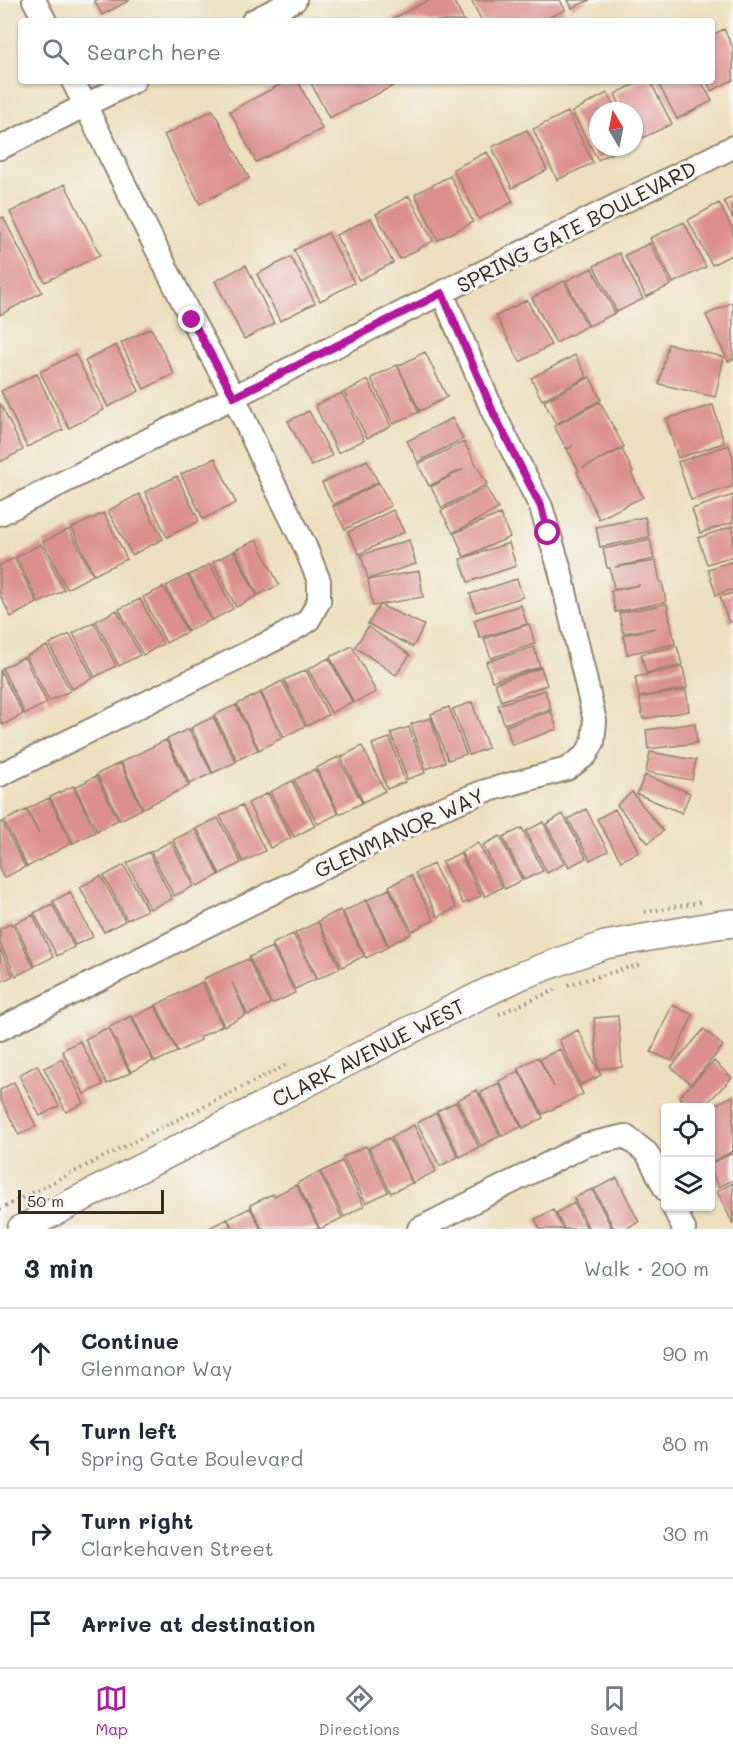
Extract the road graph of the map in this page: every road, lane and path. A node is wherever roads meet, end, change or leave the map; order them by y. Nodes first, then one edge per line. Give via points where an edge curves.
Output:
1 (34, 0) edge
2 (295, 0) edge
3 (43, 18) edge
4 (259, 18) edge
5 (74, 84) edge
6 (128, 84) edge
7 (85, 106) junction
8 (733, 147) edge
9 (0, 148) edge
10 (442, 293) junction
11 (234, 397) junction
12 (0, 514) edge
13 (0, 775) edge
14 (733, 923) edge
15 (643, 963) dead end
16 (496, 1016) dead end
17 (0, 1029) edge
18 (661, 1181) edge
19 (676, 1211) edge
20 (21, 1229) edge
21 (419, 1229) edge
22 (684, 1229) edge

1 - 3 street
2 - 4 street
5 - 7 street
6 - 7 street
7 - 9 street
7 - 11 street
8 - 10 street, SPRING GATE BOULEVARD
10 - 11 street, SPRING GATE BOULEVARD
10 - 17 street, GLENMANOR WAY via 494,414 541,507 560,570 595,721 586,755 567,769 485,791 428,815
11 - 12 street, SPRING GATE BOULEVARD
11 - 13 street via 319,581 319,601 308,621
14 - 20 street, CLARK AVENUE WEST via 605,945 520,976
15 - 16 path, CLARK AVENUE WEST via 560,988
18 - 21 street via 647,1154 625,1136 585,1145
19 - 22 street

